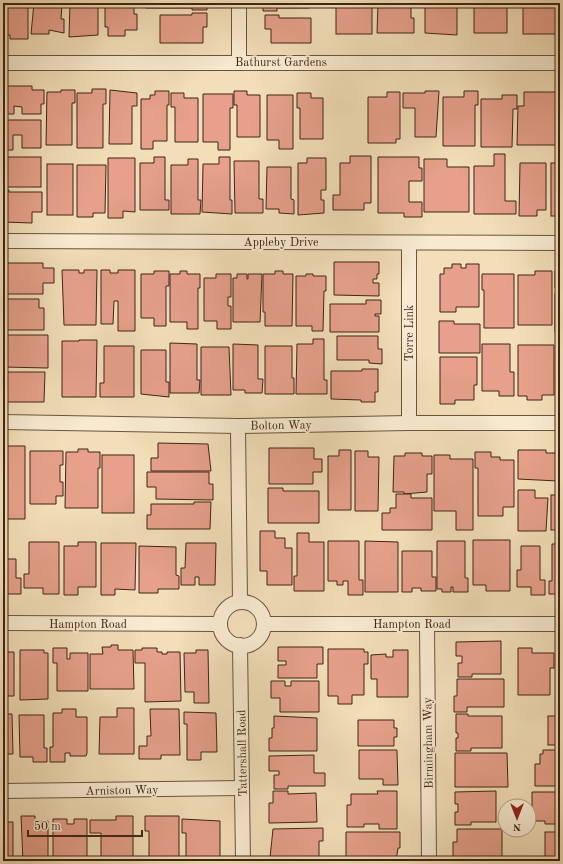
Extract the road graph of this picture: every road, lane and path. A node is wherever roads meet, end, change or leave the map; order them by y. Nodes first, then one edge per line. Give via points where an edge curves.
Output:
1 (239, 3) edge
2 (239, 62) junction
3 (3, 63) edge
4 (560, 63) edge
5 (3, 241) edge
6 (409, 243) junction
7 (560, 243) edge
8 (3, 422) edge
9 (409, 423) junction
10 (560, 423) edge
11 (238, 426) junction
12 (240, 602) junction
13 (3, 623) edge
14 (220, 624) junction
15 (264, 624) junction
16 (427, 624) junction
17 (560, 624) edge
18 (240, 645) junction
19 (242, 788) junction
20 (3, 791) edge
21 (243, 861) edge
22 (429, 861) edge

1 - 2 street
2 - 3 street, Bathurst Gardens
2 - 4 street, Bathurst Gardens
5 - 6 street, Appleby Drive
6 - 7 street, Appleby Drive
6 - 9 street, Torre Link
8 - 11 street, Bolton Way
9 - 10 street, Bolton Way
9 - 11 street, Bolton Way
11 - 12 street
12 - 14 street via 226,609
12 - 15 street via 247,602 259,609
13 - 14 street, Hampton Road
14 - 18 street via 226,638
15 - 16 street, Hampton Road
15 - 18 street via 254,642
16 - 17 street, Hampton Road
16 - 22 street, Birmingham Way
18 - 19 street, Tattershall Road
19 - 20 street, Arniston Way
19 - 21 street, Tattershall Road

